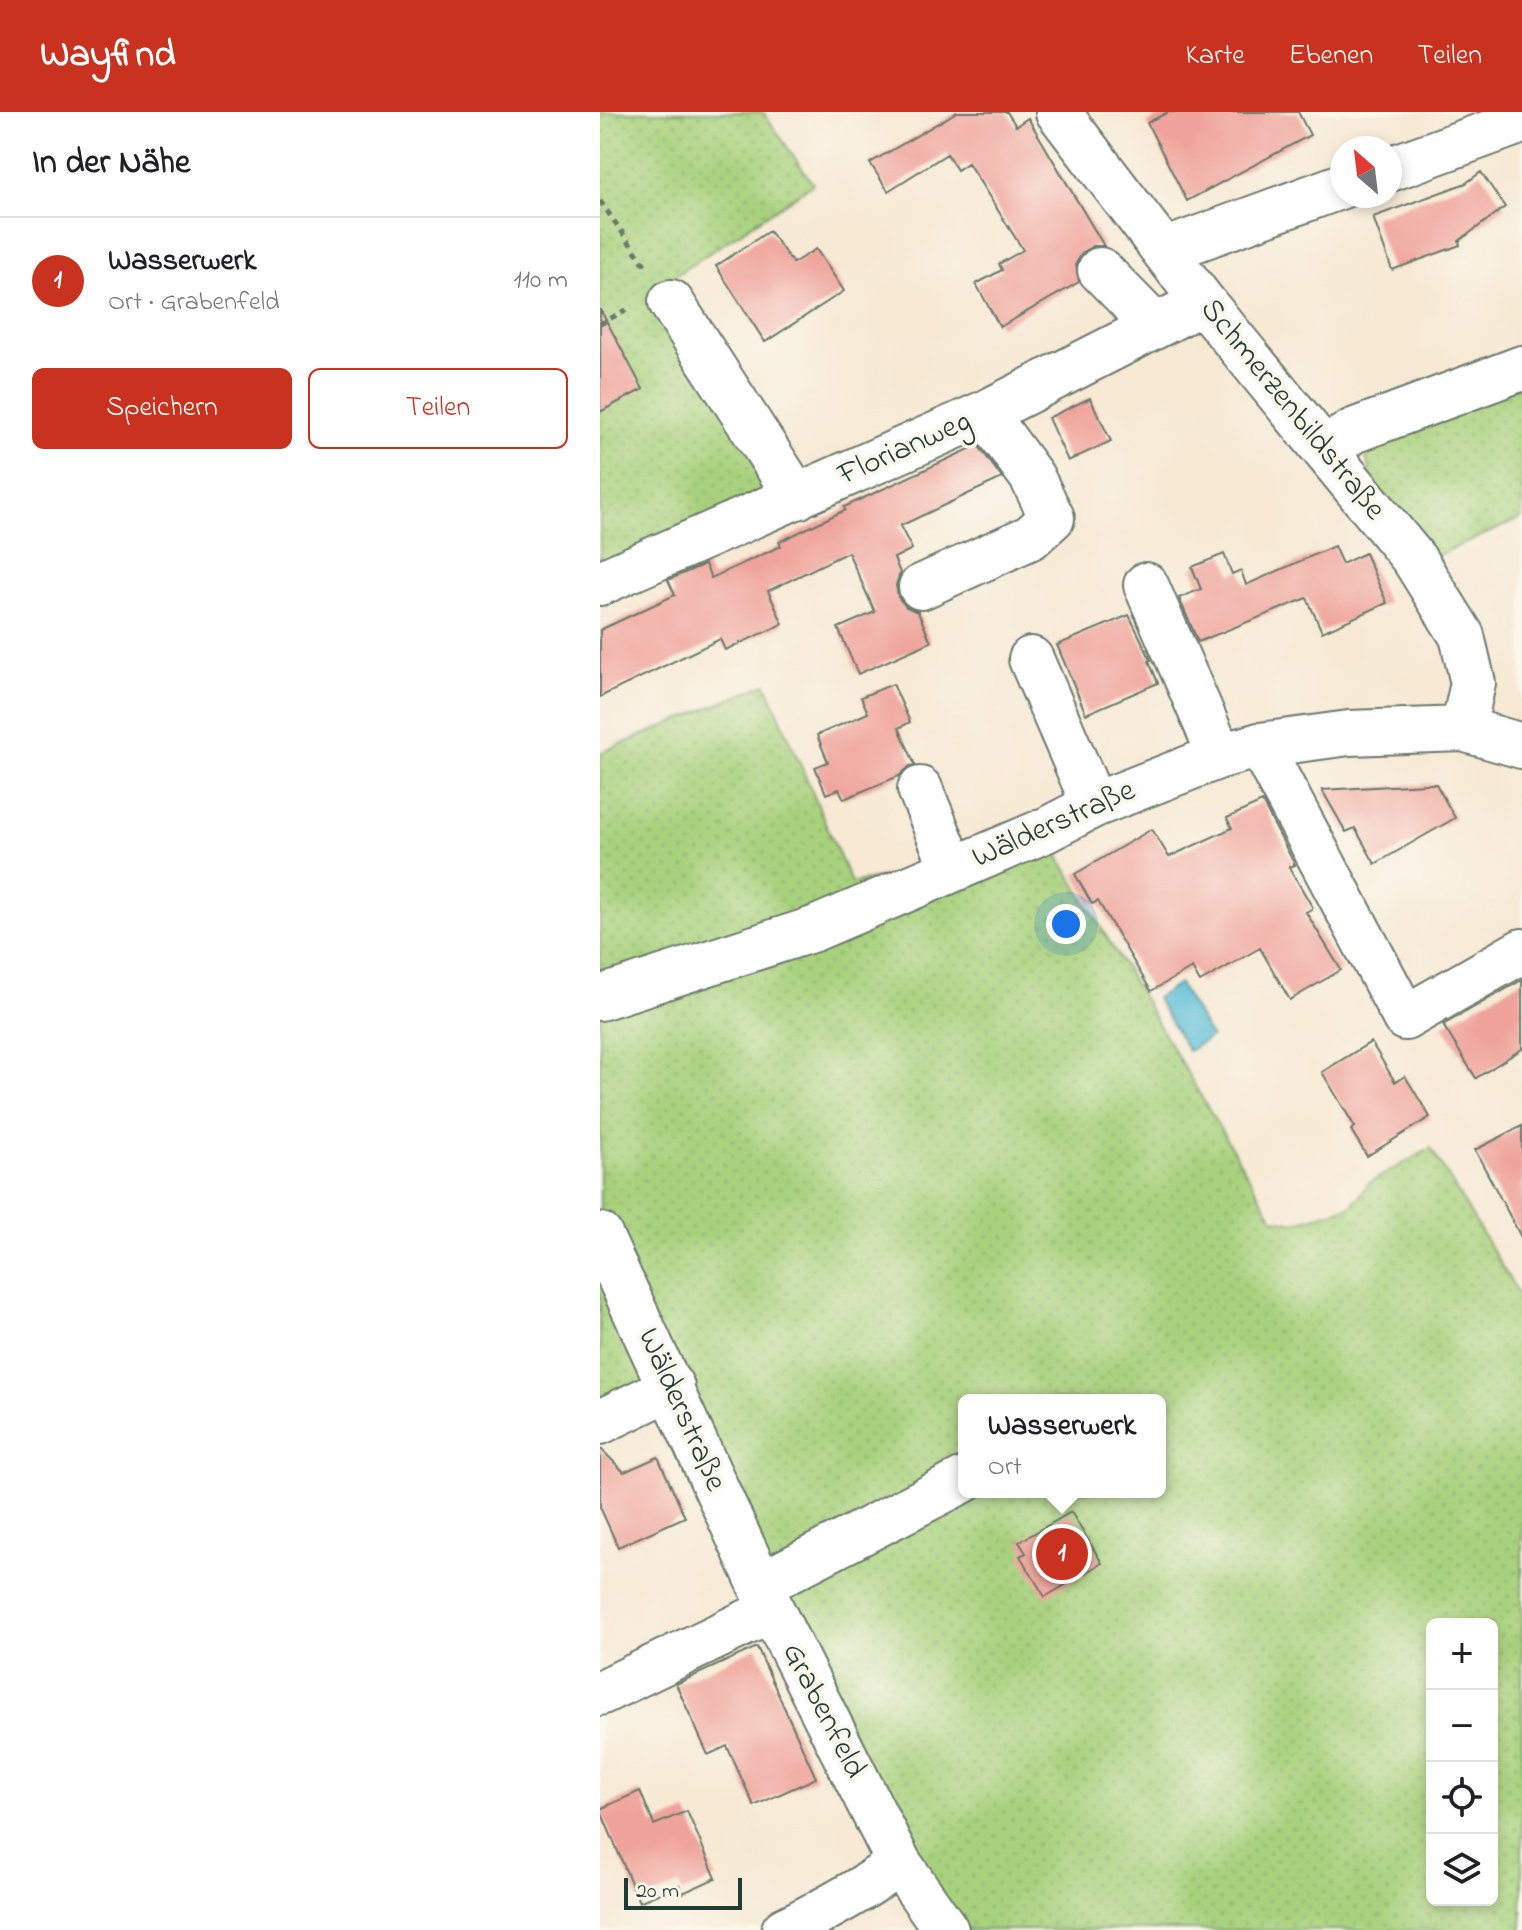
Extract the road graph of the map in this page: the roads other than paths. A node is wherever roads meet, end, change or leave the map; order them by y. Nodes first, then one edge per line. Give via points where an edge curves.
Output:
1 (1060, 113) edge
2 (1522, 121) edge
3 (1402, 165) edge
4 (1330, 190) edge
5 (1164, 251) junction
6 (1100, 270) dead end
7 (671, 302) road end
8 (1203, 302) junction
9 (1155, 326) junction
10 (1522, 368) edge
11 (985, 413) junction
12 (1325, 449) junction
13 (797, 497) junction
14 (600, 583) edge
15 (1146, 585) dead end
16 (921, 587) dead end
17 (1031, 659) dead end
18 (1463, 729) junction
19 (1522, 746) edge
20 (1240, 750) junction
21 (920, 789) dead end
22 (1094, 805) junction
23 (953, 869) junction
24 (1522, 951) edge
25 (600, 998) edge
26 (600, 1235) edge
27 (672, 1387) junction
28 (600, 1422) edge
29 (958, 1484) edge
30 (766, 1598) junction
31 (600, 1693) edge
32 (899, 1863) junction
33 (784, 1930) edge
34 (946, 1930) edge

1 - 5 street, Schmerzenbildstraße
2 - 3 street
4 - 5 street
5 - 8 street, Schmerzenbildstraße
6 - 9 street
7 - 13 street
8 - 9 street, Florianweg
8 - 12 street, Schmerzenbildstraße
9 - 11 street, Florianweg
10 - 12 street via 1353,431
11 - 13 street, Florianweg
11 - 16 street via 1032,477 1052,518 1031,537
12 - 18 street, Schmerzenbildstraße via 1414,559 1462,636 1473,683
13 - 14 street, Florianweg
15 - 20 street
17 - 22 street
18 - 19 street, Wälderstraße
18 - 20 street, Wälderstraße via 1349,733
20 - 22 street, Wälderstraße
20 - 24 street via 1405,1018
21 - 23 street
22 - 23 street, Wälderstraße
23 - 25 street, Wälderstraße via 814,929
26 - 27 street, Wälderstraße
27 - 28 street
27 - 30 street, Wälderstraße
29 - 30 street
30 - 31 street, Grabenfeld
30 - 32 street, Grabenfeld
32 - 33 street via 872,1884
32 - 34 street, Grabenfeld

